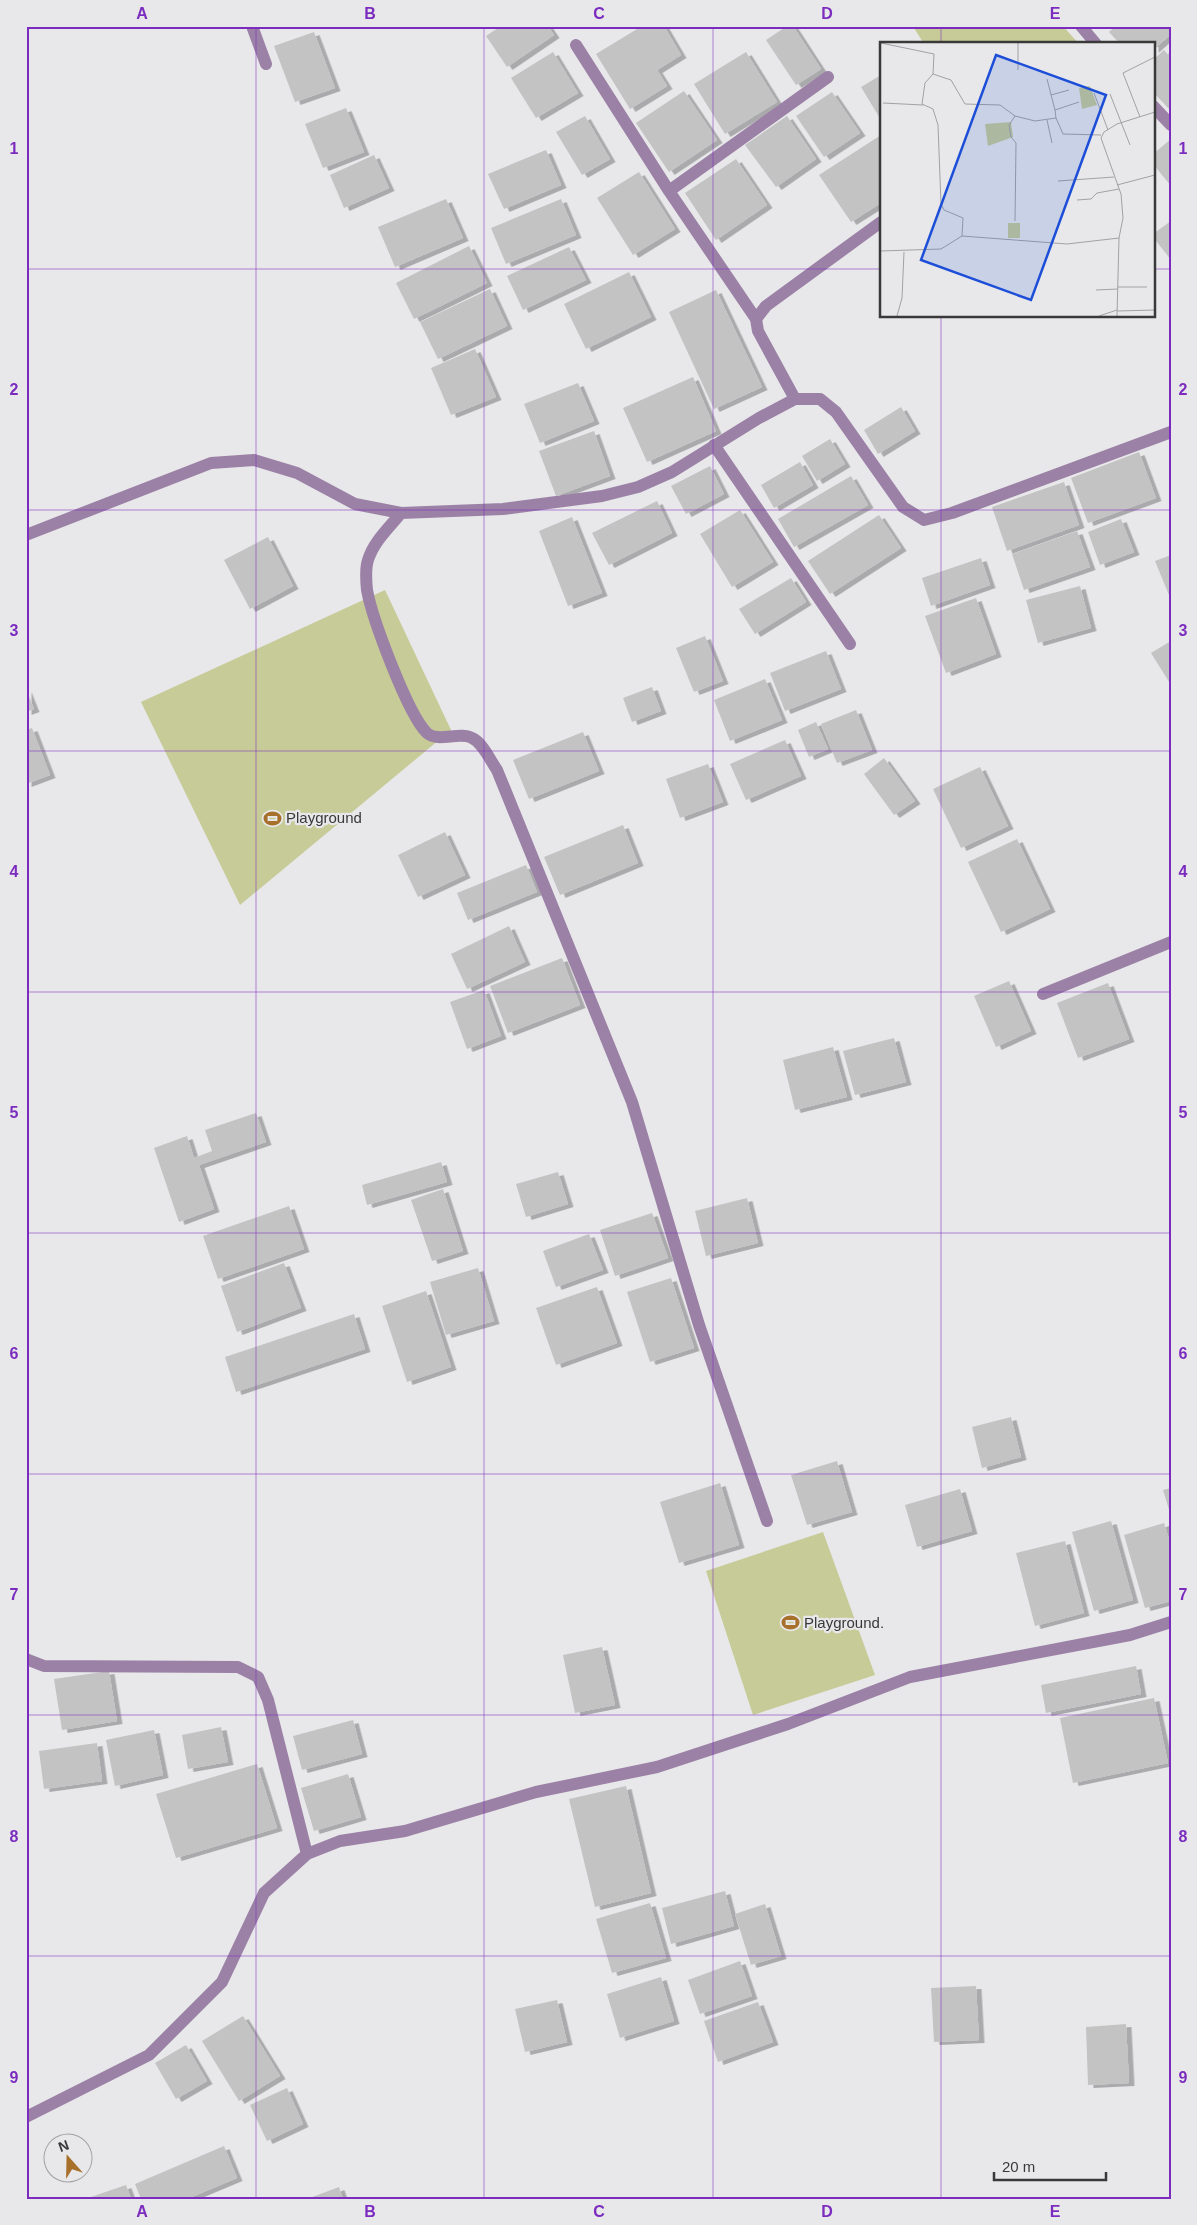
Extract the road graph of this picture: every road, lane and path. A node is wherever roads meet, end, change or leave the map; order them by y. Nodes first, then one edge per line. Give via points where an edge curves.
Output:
1 (252, 26) edge
2 (1080, 26) edge
3 (1094, 42) edge
4 (576, 45) dead end
5 (266, 64) dead end
6 (828, 78) dead end
7 (1154, 107) edge
8 (1171, 125) edge
9 (669, 191) junction
10 (880, 223) edge
11 (756, 319) junction
12 (796, 399) junction
13 (1171, 432) edge
14 (714, 445) junction
15 (401, 513) junction
16 (26, 535) edge
17 (850, 644) dead end
18 (1171, 942) edge
19 (1043, 994) dead end
20 (767, 1521) dead end
21 (1171, 1622) edge
22 (26, 1659) edge
23 (307, 1854) junction
24 (26, 2117) edge

1 - 5 street
2 - 3 street
4 - 9 street
6 - 9 street
7 - 8 street
9 - 11 street
10 - 11 street via 766,306
11 - 12 street via 758,331
12 - 13 street via 820,399 836,412 903,507 924,520 960,510
12 - 14 street
14 - 15 street via 672,472 638,487 602,496 503,509
14 - 17 street
15 - 16 street via 355,504 297,473 254,460 211,463
15 - 20 street via 376,543 368,560 366,576 376,624 411,708 427,733 473,738 497,770 632,1102 699,1325
18 - 19 street
21 - 23 street via 1130,1635 910,1677 788,1724 657,1767 536,1792 405,1832 340,1841
22 - 23 street via 44,1666 238,1667 258,1677 268,1700
23 - 24 street via 264,1893 222,1982 149,2055

